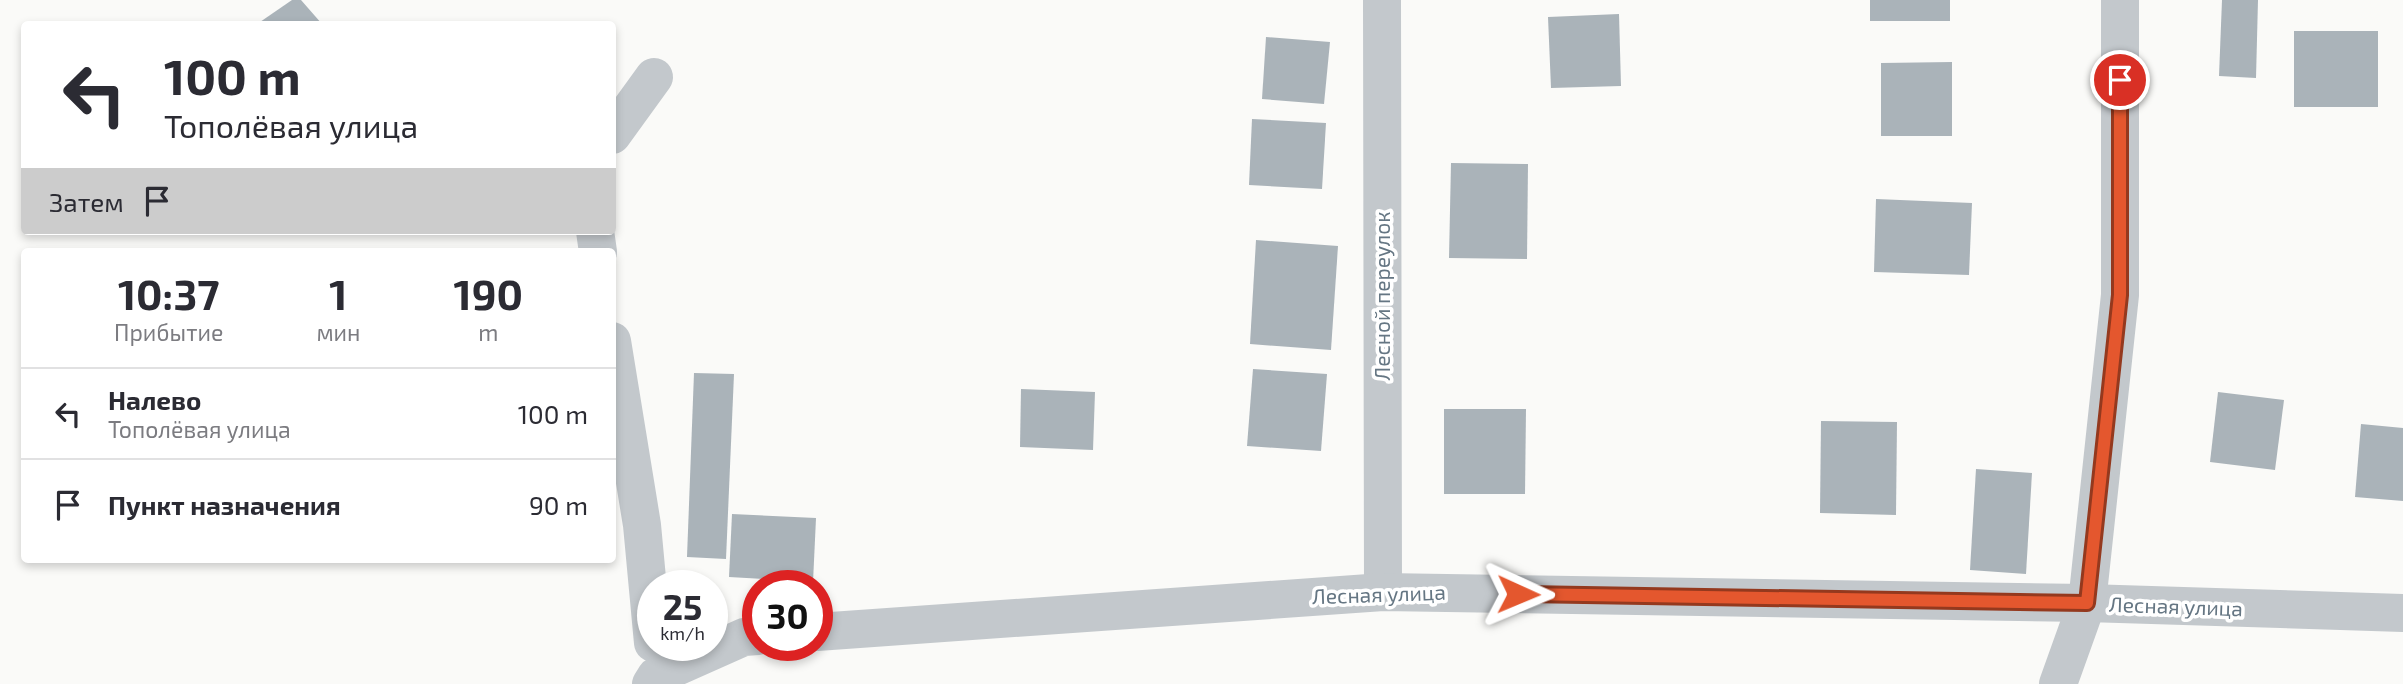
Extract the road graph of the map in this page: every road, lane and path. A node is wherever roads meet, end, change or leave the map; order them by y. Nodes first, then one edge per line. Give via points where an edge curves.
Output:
1 (1382, 0) edge
2 (2120, 0) edge
3 (654, 77) dead end
4 (616, 129) edge
5 (616, 366) edge
6 (1383, 592) junction
7 (2087, 603) junction
8 (2403, 613) edge
9 (833, 631) edge
10 (742, 638) edge
11 (653, 662) edge
12 (2058, 684) edge

1 - 6 street, Лесной переулок
2 - 7 street via 2120,295
3 - 4 street
5 - 11 street via 642,525
6 - 7 street, Лесная улица
6 - 9 street, Лесная улица
7 - 8 street, Лесная улица
7 - 12 street
10 - 11 street

